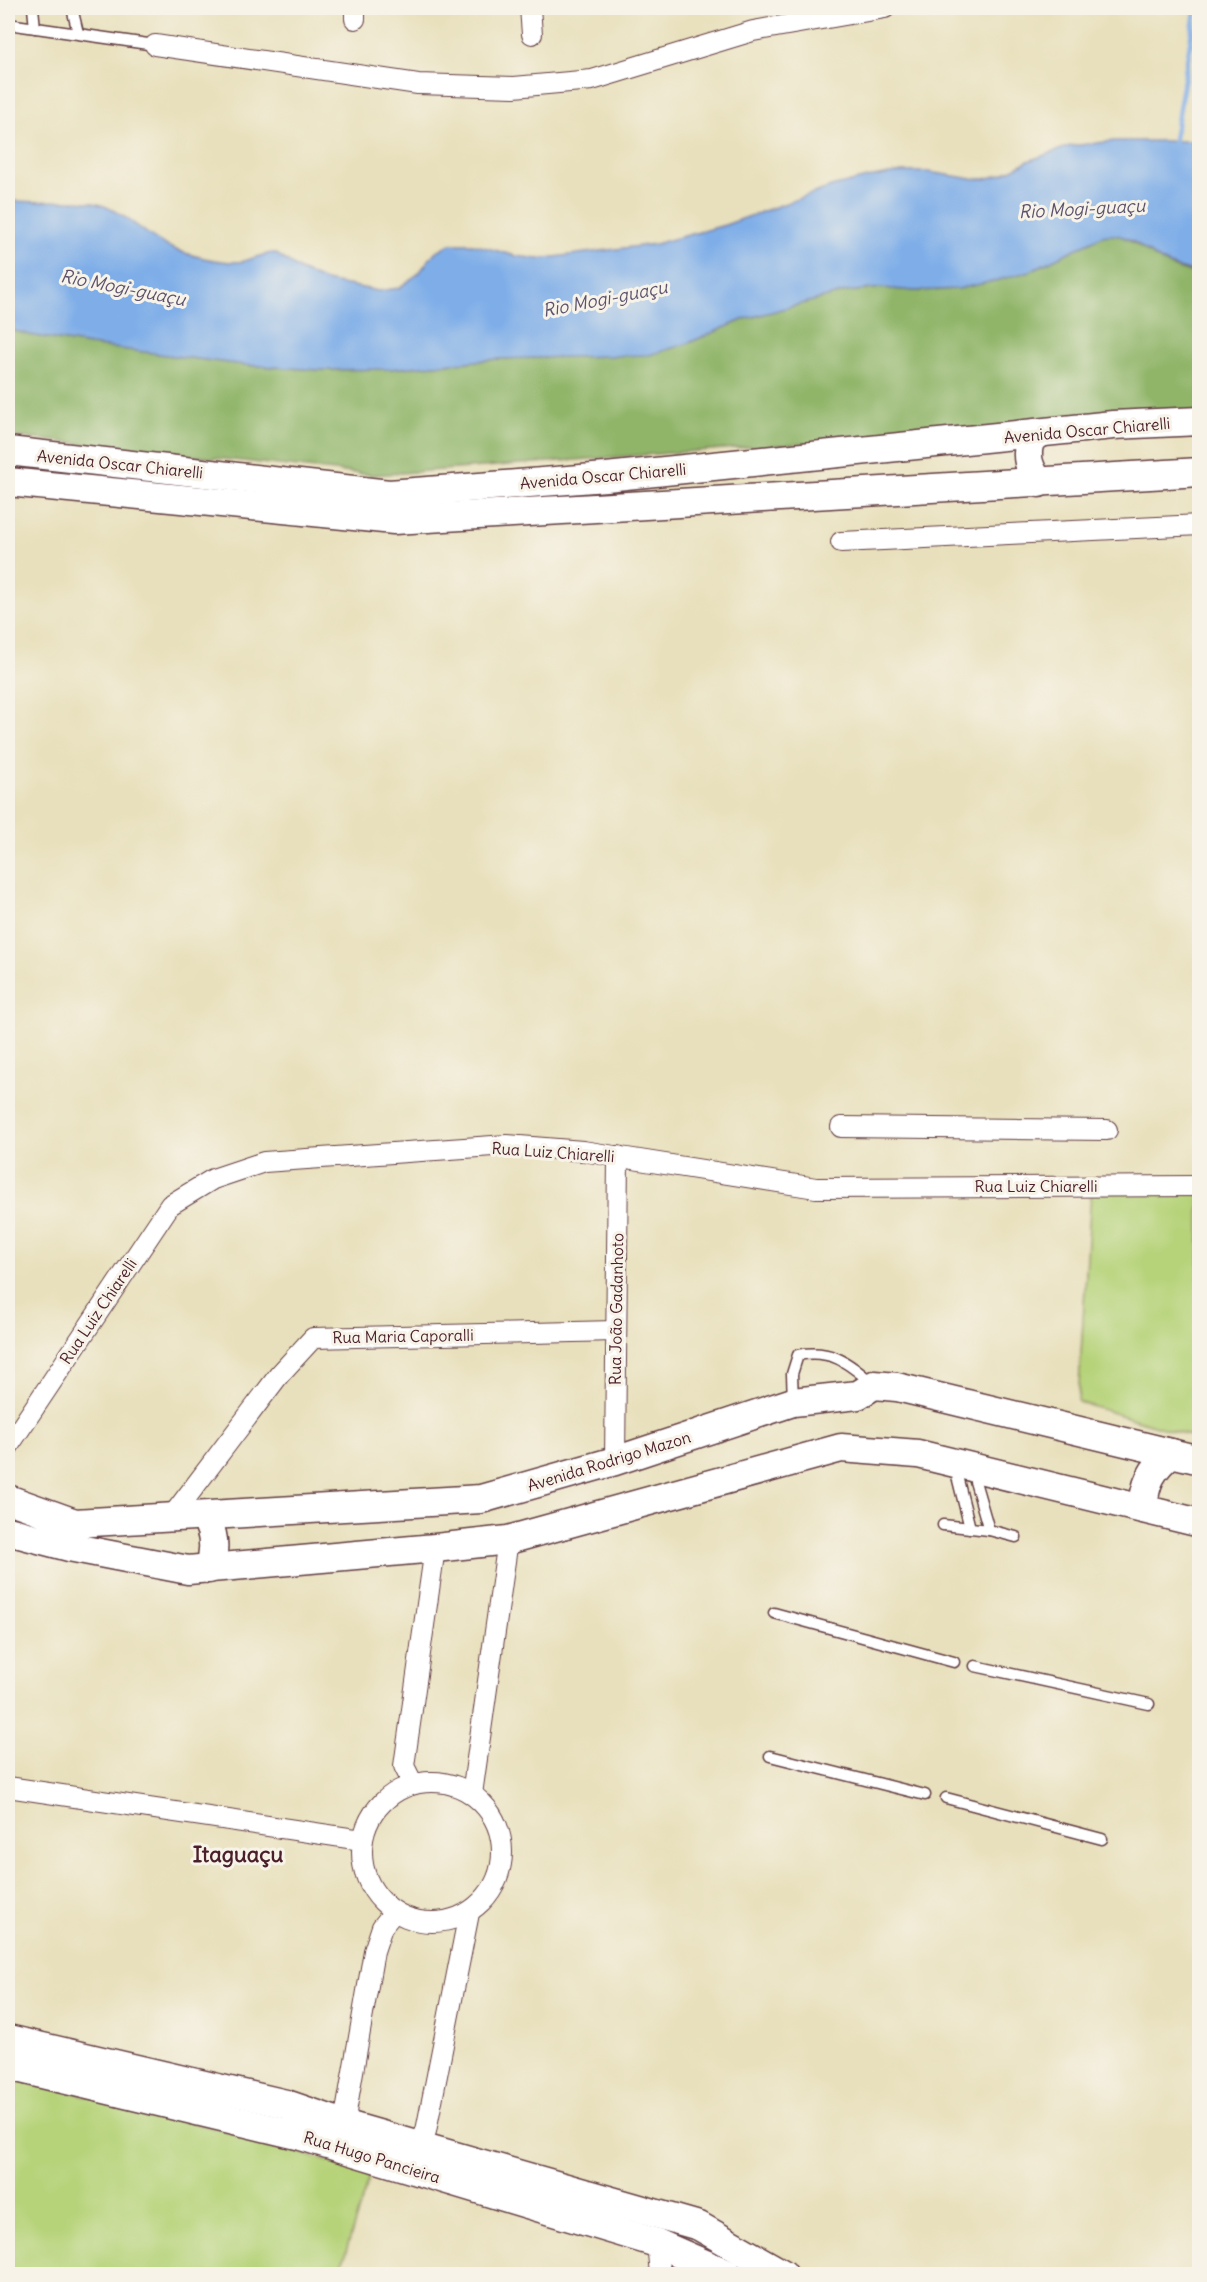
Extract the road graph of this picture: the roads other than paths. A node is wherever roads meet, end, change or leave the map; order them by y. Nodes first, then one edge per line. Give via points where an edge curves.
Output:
1 (33, 8) edge
2 (72, 8) edge
3 (530, 8) edge
4 (885, 8) edge
5 (8, 24) edge
6 (35, 28) junction
7 (78, 33) junction
8 (532, 34) dead end
9 (156, 45) joint
10 (1200, 421) edge
11 (1041, 433) junction
12 (8, 451) edge
13 (1200, 472) edge
14 (8, 482) edge
15 (1039, 483) junction
16 (1200, 525) edge
17 (841, 542) dead end
18 (841, 1127) dead end
19 (1107, 1130) dead end
20 (618, 1156) junction
21 (1200, 1186) edge
22 (615, 1331) junction
23 (874, 1385) junction
24 (793, 1402) junction
25 (8, 1448) edge
26 (1172, 1453) junction
27 (1200, 1460) edge
28 (615, 1461) junction
29 (962, 1465) junction
30 (8, 1499) edge
31 (1144, 1509) junction
32 (204, 1516) junction
33 (170, 1519) junction
34 (1200, 1523) edge
35 (944, 1525) dead end
36 (970, 1528) junction
37 (989, 1530) junction
38 (8, 1531) edge
39 (1016, 1537) dead end
40 (508, 1540) junction
41 (435, 1548) junction
42 (166, 1566) junction
43 (209, 1569) junction
44 (774, 1613) dead end
45 (954, 1662) dead end
46 (975, 1666) dead end
47 (1149, 1704) dead end
48 (770, 1756) dead end
49 (413, 1784) junction
50 (8, 1787) edge
51 (472, 1794) junction
52 (925, 1795) dead end
53 (946, 1798) dead end
54 (1102, 1839) dead end
55 (362, 1840) junction
56 (394, 1912) junction
57 (469, 1913) junction
58 (8, 2038) edge
59 (8, 2066) edge
60 (350, 2126) junction
61 (419, 2145) junction
62 (657, 2243) junction
63 (660, 2274) edge
64 (728, 2274) edge
65 (783, 2274) edge

1 - 6 lane
2 - 7 lane
3 - 8 street
4 - 9 street via 753,31 592,80 514,87 418,84
5 - 6 lane
6 - 7 lane
7 - 9 lane
10 - 11 street, Avenida Oscar Chiarelli
11 - 12 street, Avenida Oscar Chiarelli via 606,477 389,494
11 - 15 street via 1030,440 1027,452 1028,466
13 - 15 street, Avenida Oscar Chiarelli
14 - 15 street, Avenida Oscar Chiarelli via 394,520
16 - 17 street
18 - 19 street
20 - 21 street, Rua Luiz Chiarelli via 816,1188
20 - 22 street, Rua João Gadanhoto
20 - 25 street, Rua Luiz Chiarelli via 507,1145 264,1162 213,1179 170,1204
22 - 28 street, Rua João Gadanhoto
22 - 33 street, Rua Maria Caporalli via 313,1338 279,1375
23 - 24 street, Avenida Rodrigo Mazon via 858,1395
23 - 24 lane via 836,1357 814,1352 798,1355 792,1374
23 - 26 street, Avenida Rodrigo Mazon via 897,1387
24 - 28 street, Avenida Rodrigo Mazon
26 - 27 street, Avenida Rodrigo Mazon
26 - 31 street via 1149,1478
28 - 32 street, Avenida Rodrigo Mazon via 481,1499
29 - 31 street
29 - 36 lane
29 - 37 lane
29 - 40 street via 905,1452 841,1448
30 - 33 street, Avenida Rodrigo Mazon via 75,1523
31 - 34 street
32 - 33 street, Avenida Rodrigo Mazon
32 - 43 street via 214,1539
33 - 42 street via 163,1543
35 - 36 lane
36 - 37 lane
37 - 39 lane
38 - 42 street
40 - 41 street
40 - 51 street
41 - 43 street
41 - 49 street via 404,1766
42 - 43 street
44 - 45 lane
46 - 47 lane
48 - 52 lane
49 - 51 street via 450,1784
49 - 55 street via 384,1800 370,1818
50 - 55 street
51 - 57 street via 489,1810 500,1831 503,1854 499,1877 487,1898
53 - 54 lane
55 - 56 street via 362,1863 369,1884
56 - 57 street via 424,1922 447,1921
56 - 60 street via 382,1927 374,1951 346,2112
57 - 61 street via 426,2131
58 - 60 street, Rua Hugo Pancieira via 286,2104
59 - 62 street, Rua Hugo Pancieira via 301,2136
60 - 61 street, Rua Hugo Pancieira
61 - 65 street, Rua Hugo Pancieira via 699,2226
62 - 63 street
62 - 64 street, Rua Hugo Pancieira

